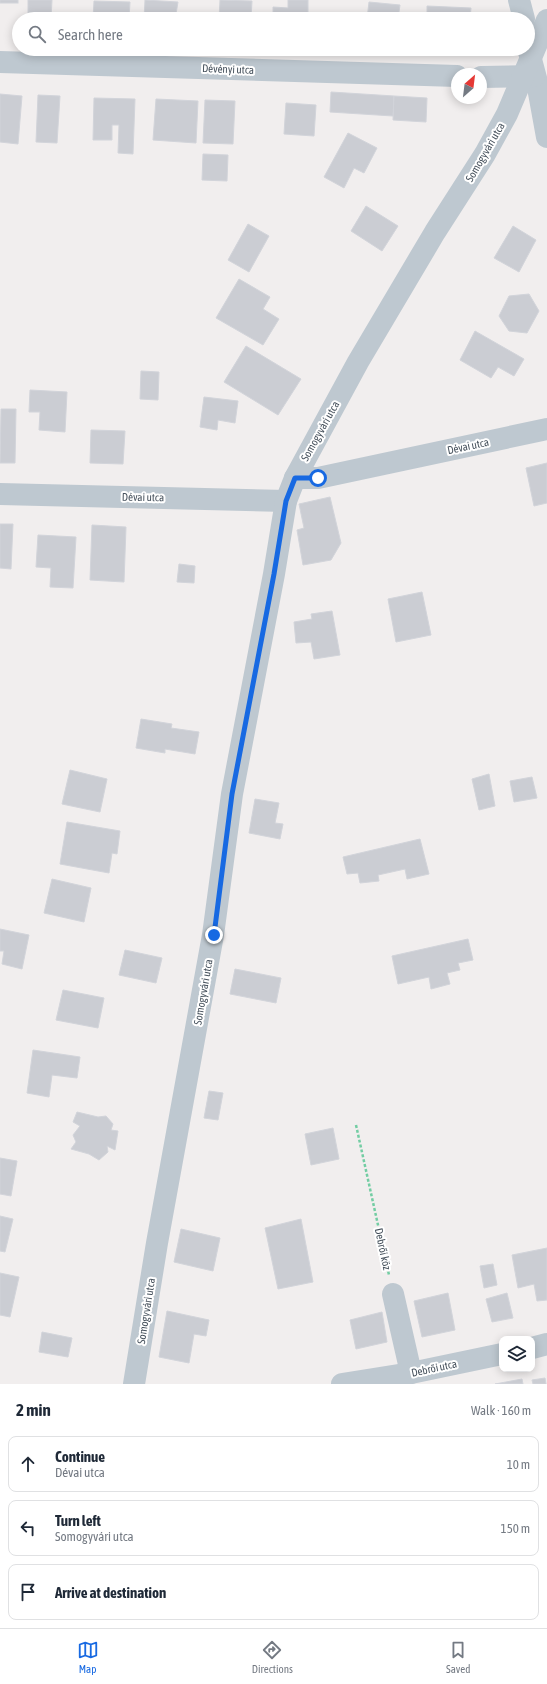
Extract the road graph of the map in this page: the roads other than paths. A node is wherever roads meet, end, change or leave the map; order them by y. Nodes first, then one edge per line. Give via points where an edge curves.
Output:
1 (519, 0) edge
2 (522, 12) edge
3 (547, 20) edge
4 (535, 49) edge
5 (0, 62) edge
6 (529, 64) edge
7 (487, 75) edge
8 (451, 76) edge
9 (547, 136) edge
10 (547, 429) edge
11 (295, 478) junction
12 (0, 494) edge
13 (286, 501) junction
14 (393, 1294) road end
15 (547, 1344) edge
16 (535, 1347) edge
17 (499, 1355) edge
18 (411, 1373) junction
19 (134, 1384) edge
20 (342, 1384) edge

1 - 2 street
3 - 4 street, Somogyvári utca
5 - 8 street, Dévényi utca
6 - 7 street
6 - 9 street
6 - 11 street, Somogyvári utca via 507,114 485,154 435,232 358,362
10 - 11 street, Dévai utca via 318,478
11 - 13 street, Somogyvári utca
12 - 13 street, Dévai utca
13 - 19 street, Somogyvári utca via 232,794 214,935 157,1243
14 - 18 street
15 - 16 street
17 - 18 street, Debrői utca
18 - 20 street, Debrői utca

